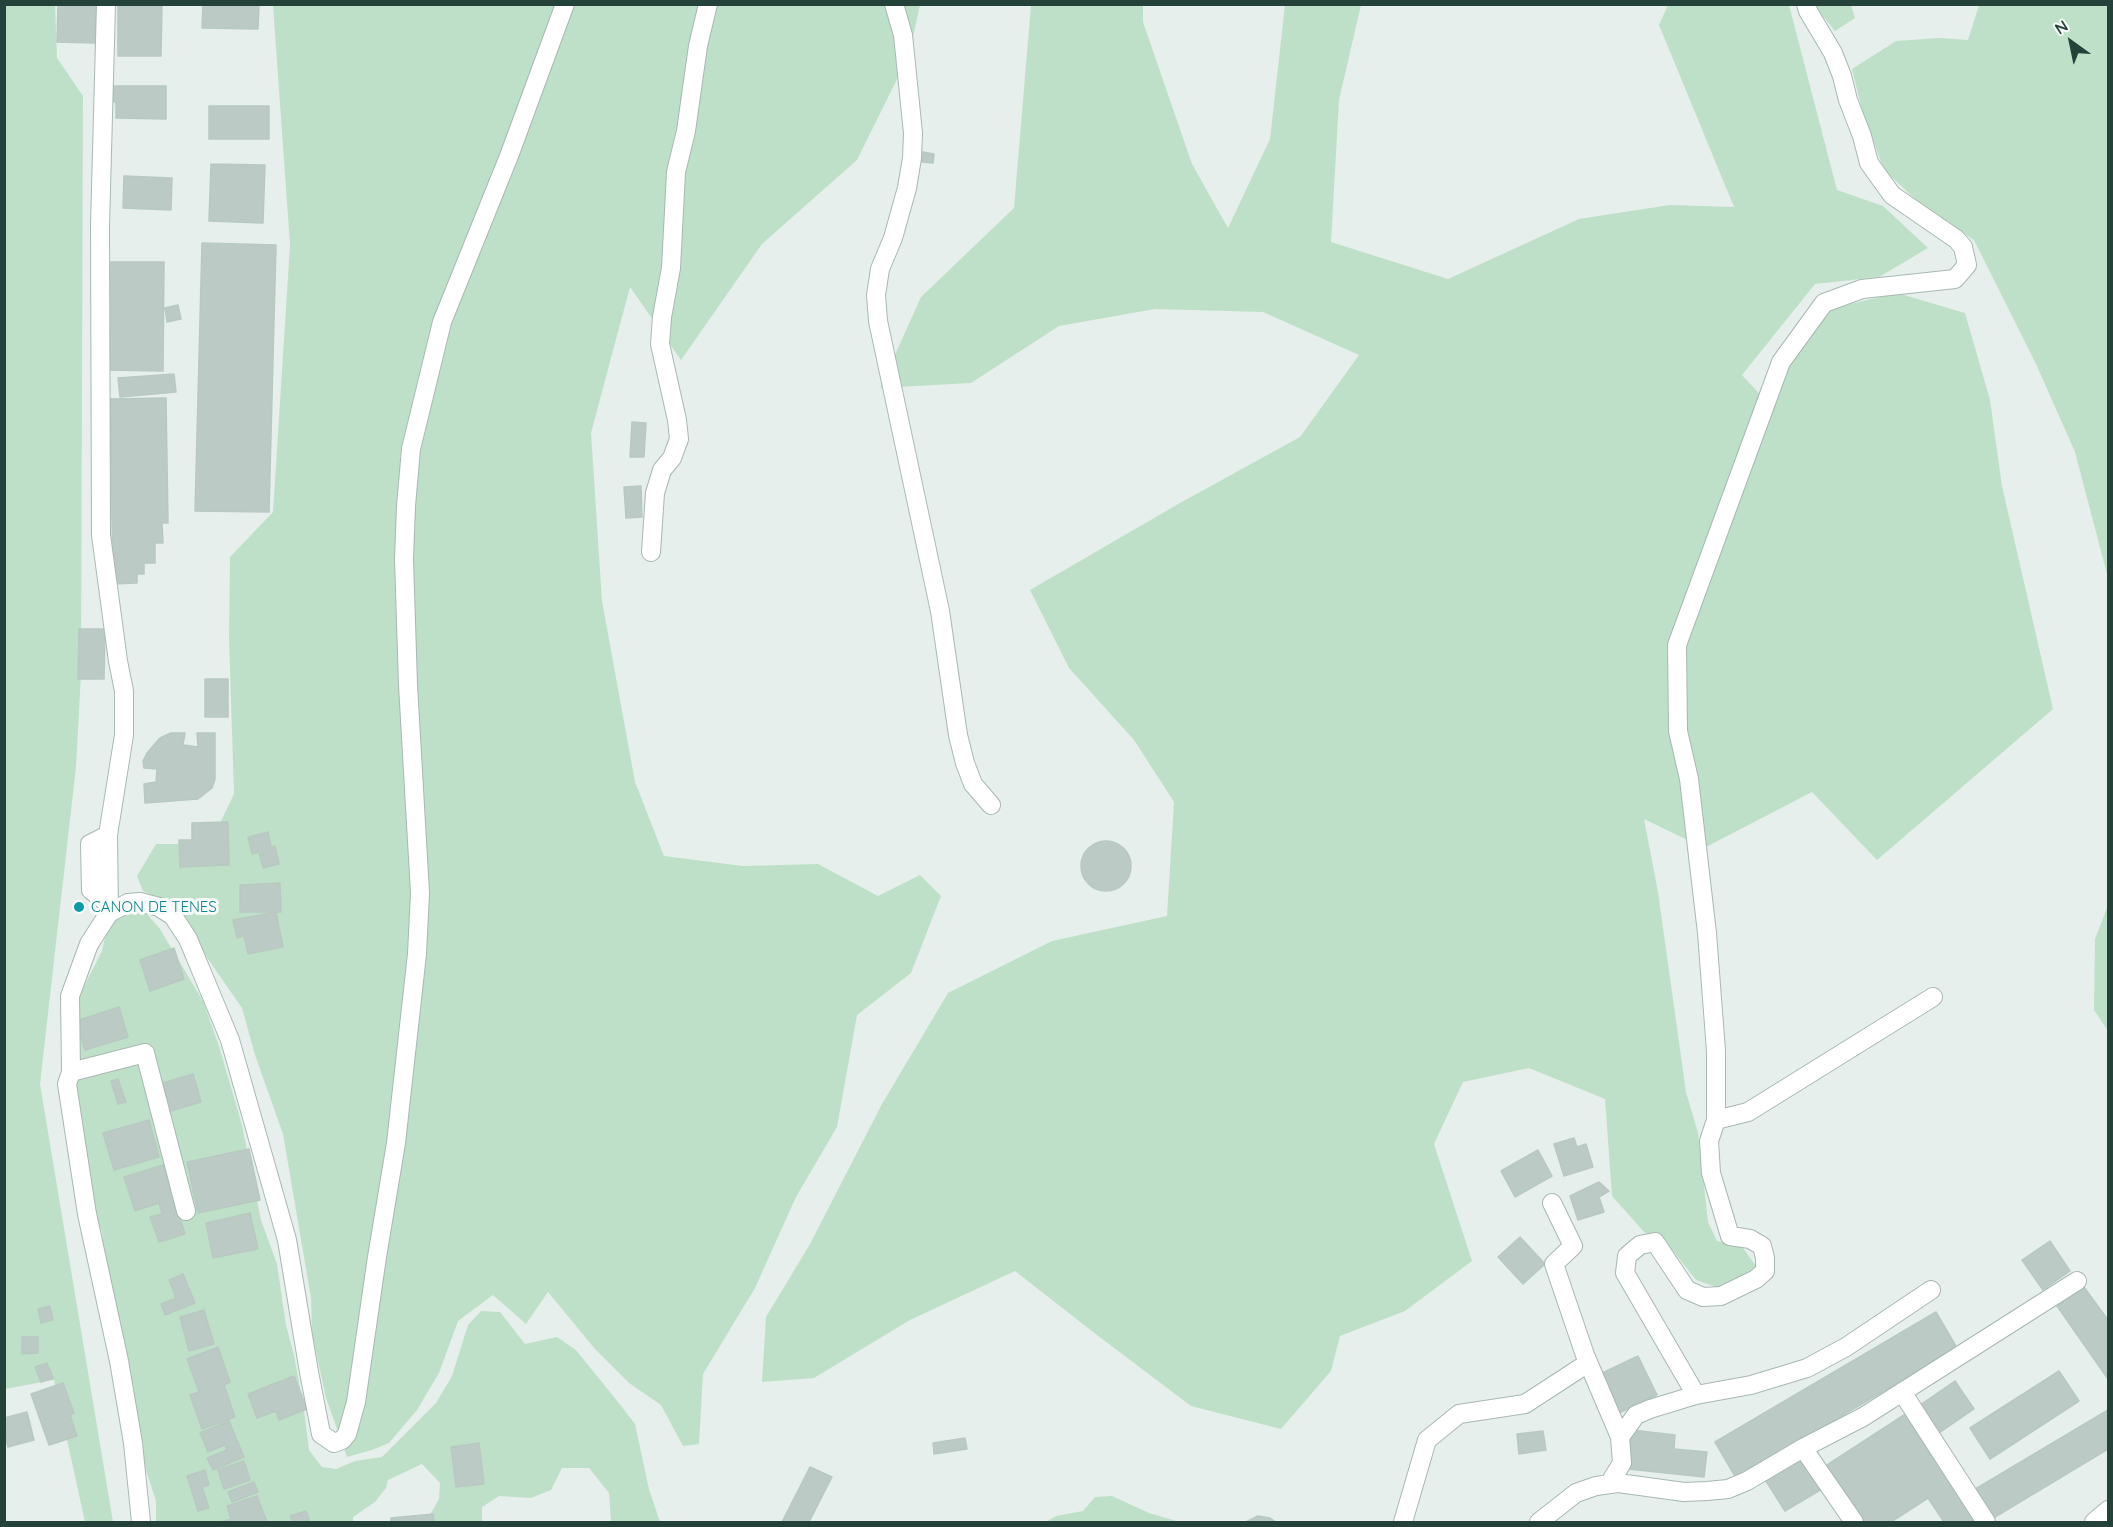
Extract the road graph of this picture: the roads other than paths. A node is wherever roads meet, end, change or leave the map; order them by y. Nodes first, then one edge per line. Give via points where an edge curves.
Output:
1 (106, 4) edge
2 (565, 4) edge
3 (708, 4) edge
4 (894, 4) edge
5 (1806, 4) edge
6 (651, 552) dead end
7 (991, 805) dead end
8 (109, 908) junction
9 (1933, 997) dead end
10 (71, 1072) junction
11 (1716, 1120) junction
12 (1552, 1203) dead end
13 (186, 1211) dead end
14 (2077, 1281) dead end
15 (1931, 1290) dead end
16 (1588, 1363) junction
17 (1902, 1392) junction
18 (1696, 1395) junction
19 (1620, 1437) junction
20 (1803, 1448) junction
21 (1609, 1484) junction
22 (2109, 1510) edge
23 (141, 1522) edge
24 (1402, 1522) edge
25 (1539, 1522) edge
26 (1854, 1522) edge
27 (1986, 1522) edge
28 (2094, 1522) edge

1 - 8 street via 100,226 101,535 124,691 120,766 108,835
2 - 8 street via 442,322 411,449 404,558 420,893 417,954 396,1143 356,1402 342,1440 334,1443 321,1434 287,1240 230,1040 192,948 173,916 159,907 140,902
3 - 6 street via 676,172 671,268 660,344 679,440 662,470 655,493
4 - 7 street via 903,34 912,158 893,238 880,269 876,294 878,321 940,611 960,744 973,784
5 - 11 street via 1833,53 1869,164 1893,195 1956,239 1963,247 1967,265 1955,279 1862,289 1824,303 1781,362 1677,645 1678,731 1689,779 1707,933 1716,1051
8 - 10 street via 89,944 70,996
9 - 11 street via 1748,1112
10 - 13 street via 145,1053
10 - 23 street via 67,1084 87,1214 119,1360
11 - 18 street via 1709,1142 1711,1173 1727,1227 1730,1236 1750,1239 1762,1246 1765,1271 1721,1296 1704,1298 1687,1290 1655,1242 1640,1245 1627,1256 1625,1273
12 - 16 street via 1573,1246 1554,1263
14 - 17 street
15 - 18 street via 1807,1368 1751,1385
16 - 19 street
16 - 24 street via 1524,1404 1459,1414 1427,1440
17 - 20 street
17 - 27 street
18 - 19 street via 1636,1415
19 - 21 street via 1622,1463
20 - 21 street via 1728,1489 1684,1492
20 - 26 street
21 - 25 street via 1576,1493
22 - 28 street

